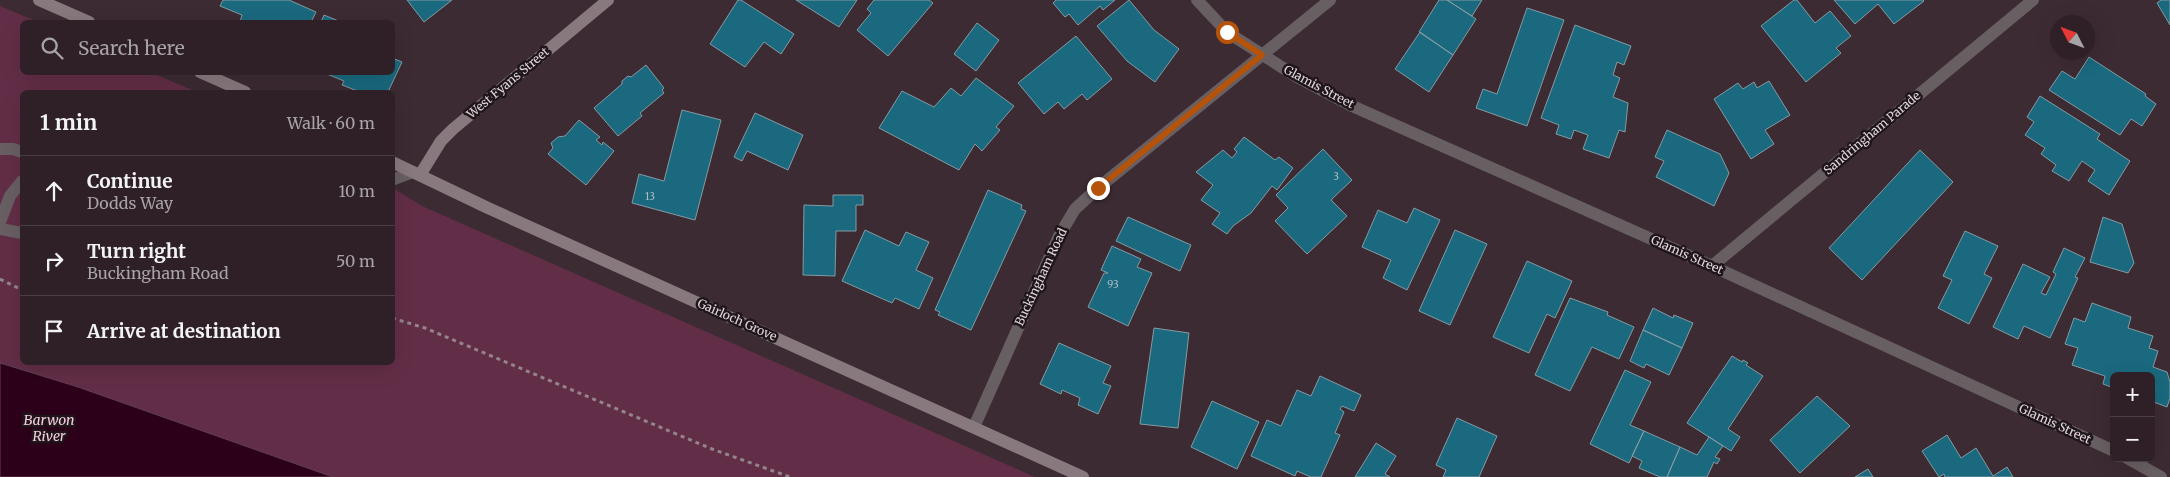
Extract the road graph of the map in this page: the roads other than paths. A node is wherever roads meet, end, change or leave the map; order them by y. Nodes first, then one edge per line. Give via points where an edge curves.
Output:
1 (39, 0) edge
2 (608, 0) edge
3 (1196, 0) edge
4 (1330, 0) edge
5 (2033, 0) edge
6 (84, 20) edge
7 (1262, 55) junction
8 (207, 75) edge
9 (240, 90) edge
10 (0, 149) edge
11 (20, 151) edge
12 (395, 164) edge
13 (416, 174) junction
14 (395, 179) edge
15 (20, 184) edge
16 (0, 222) edge
17 (0, 230) edge
18 (20, 233) edge
19 (1712, 266) junction
20 (974, 427) junction
21 (2110, 449) edge
22 (2134, 462) edge
23 (1083, 477) edge
24 (2161, 477) edge

1 - 6 street
2 - 13 street, West Fyans Street via 453,129
3 - 7 street, Glamis Street via 1221,27
4 - 7 street, Buckingham Road
5 - 19 street, Sandringham Parade
7 - 19 street, Glamis Street via 1350,105
7 - 20 street, Buckingham Road via 1076,209 1059,236
8 - 9 street
10 - 11 street
12 - 13 street, Gairloch Grove
13 - 14 street
13 - 20 street, Gairloch Grove
15 - 16 street via 10,196
17 - 18 street
19 - 21 street, Glamis Street
20 - 23 street, Gairloch Grove
22 - 24 street

